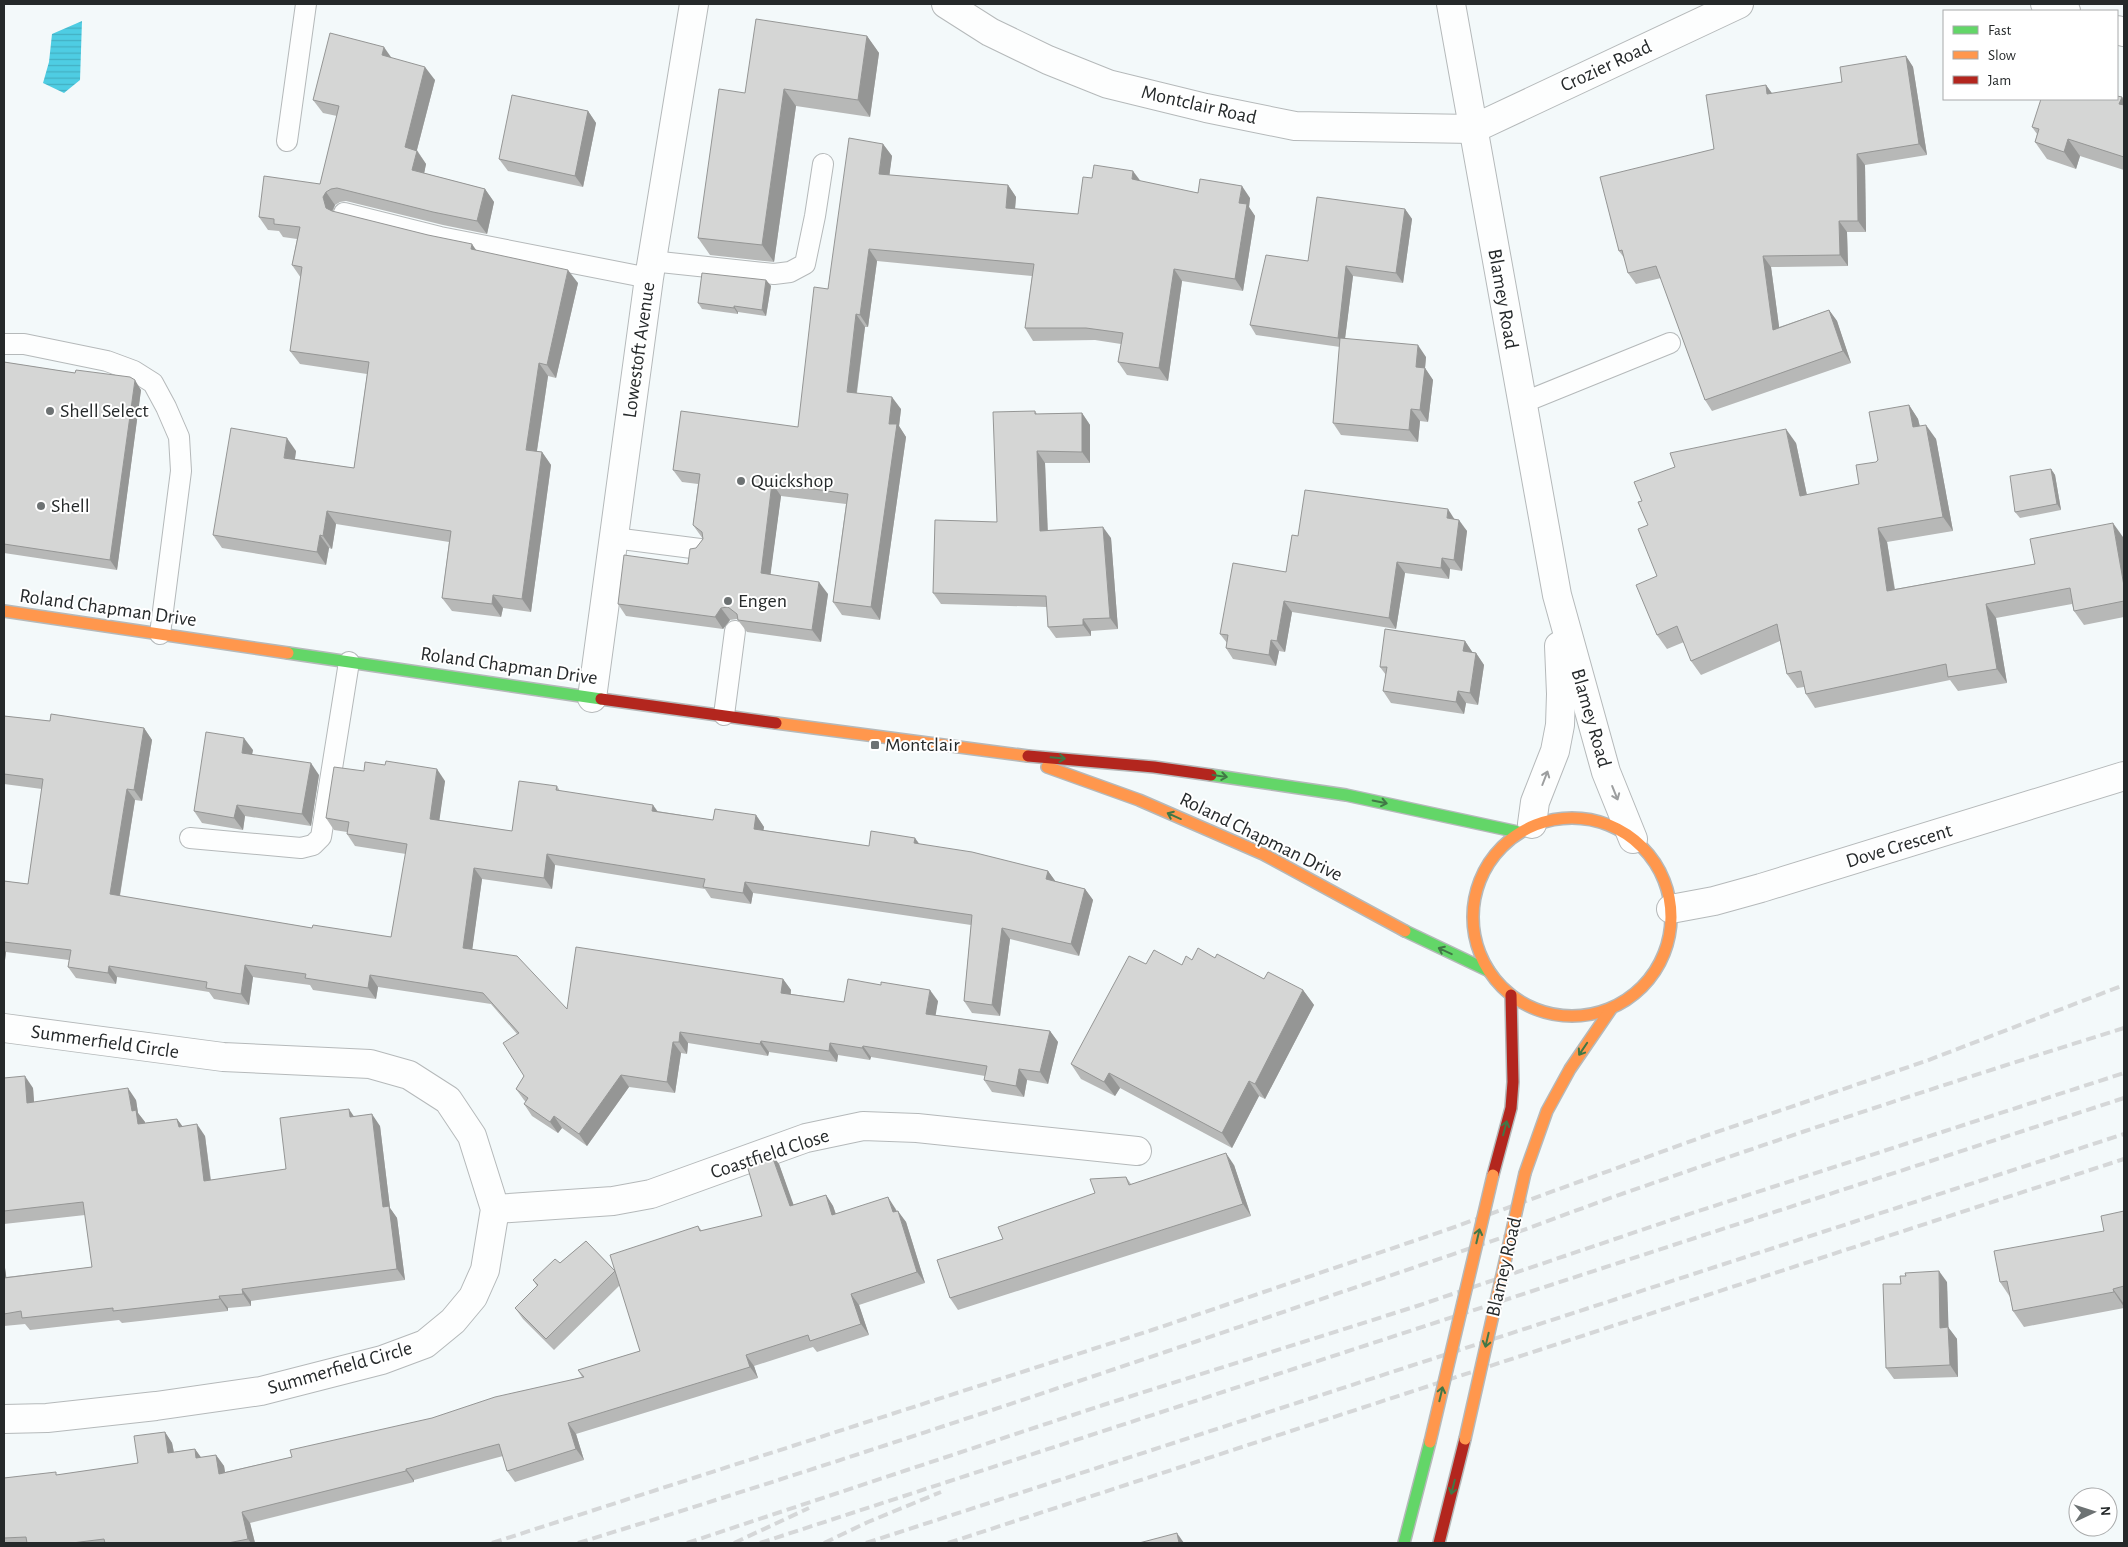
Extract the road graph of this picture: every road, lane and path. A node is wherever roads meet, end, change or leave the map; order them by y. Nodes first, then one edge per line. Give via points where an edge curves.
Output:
1 (306, 4) edge
2 (694, 4) edge
3 (946, 4) edge
4 (1451, 4) edge
5 (1739, 4) edge
6 (2045, 4) edge
7 (2063, 10) edge
8 (1473, 129) junction
9 (287, 141) dead end
10 (823, 164) dead end
11 (344, 213) edge
12 (650, 270) junction
13 (1670, 343) dead end
14 (4, 344) edge
15 (1522, 403) junction
16 (614, 538) junction
17 (700, 549) edge
18 (1557, 595) junction
19 (4, 611) edge
20 (735, 631) edge
21 (160, 634) junction
22 (349, 662) junction
23 (592, 698) junction
24 (724, 716) junction
25 (1010, 754) junction
26 (2124, 776) edge
27 (1525, 828) junction
28 (190, 838) dead end
29 (1633, 839) junction
30 (1671, 909) junction
31 (1489, 971) junction
32 (1511, 996) junction
33 (1611, 1009) junction
34 (4, 1028) edge
35 (1137, 1151) dead end
36 (496, 1209) junction
37 (4, 1419) edge
38 (1404, 1543) edge
39 (1439, 1543) edge

1 - 9 lane
2 - 12 street, Lowestoft Avenue
3 - 8 street, Montclair Road via 990,32 1108,84 1206,108 1295,126
4 - 8 street, Blamey Road
5 - 8 street, Crozier Road
6 - 7 street
8 - 15 street, Blamey Road
10 - 12 lane via 804,264 798,269 783,274
11 - 12 lane via 440,237
12 - 16 street, Lowestoft Avenue
13 - 15 lane
14 - 21 lane via 24,344 107,361 134,371 153,383 166,407 179,437 181,471
15 - 18 street, Blamey Road
16 - 17 lane
16 - 23 street, Lowestoft Avenue
27 -> 18 street, Blamey Road via 1555,751 1560,725
18 -> 29 street, Blamey Road via 1606,772
19 - 21 street, Roland Chapman Drive
20 - 24 lane
21 - 22 street, Roland Chapman Drive
22 - 23 street, Roland Chapman Drive
22 - 28 lane via 321,837 313,845 301,848
23 - 24 street, Roland Chapman Drive
24 - 25 street, Roland Chapman Drive
25 -> 27 street, Roland Chapman Drive via 1154,767 1346,795
31 -> 25 street, Roland Chapman Drive via 1418,938 1263,854 1139,800
26 - 30 street, Dove Crescent via 1761,888
27 - 29 street via 1565,817 1590,819 1613,826
27 - 31 street via 1505,844 1488,866 1477,891 1473,919 1478,946
29 - 30 street via 1651,856 1663,877
30 - 33 street via 1668,942 1655,972 1635,994
31 - 32 street
32 - 33 street via 1542,1011 1577,1017
38 -> 32 street, Blamey Road, bridge via 1511,1108
33 -> 39 street, Blamey Road, bridge via 1570,1069 1547,1111 1525,1173
34 - 36 street, Summerfield Circle via 223,1057 370,1064 409,1075 448,1100 472,1136
35 - 36 street, Coastfield Close via 917,1128 863,1126 806,1138 651,1194 613,1201
36 - 37 street, Summerfield Circle via 485,1270 473,1297 454,1321 425,1344 382,1360 261,1391 146,1408

